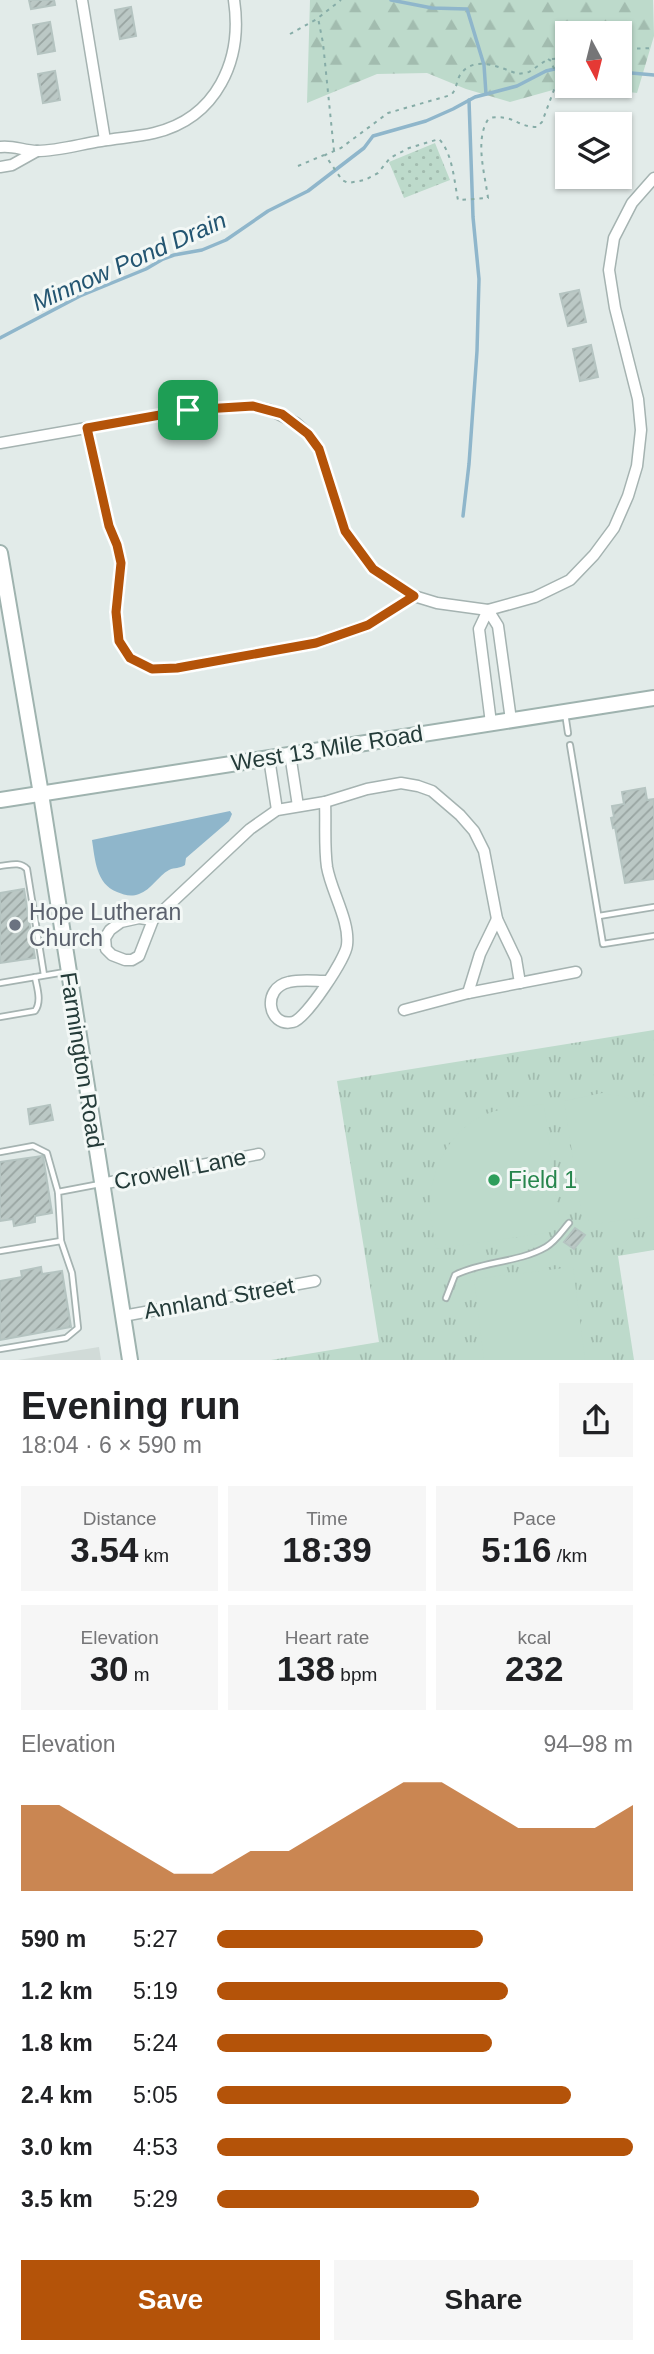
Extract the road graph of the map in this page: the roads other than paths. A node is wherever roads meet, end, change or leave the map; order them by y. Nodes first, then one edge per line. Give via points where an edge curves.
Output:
1 (82, 0) edge
2 (234, 0) edge
3 (105, 141) junction
4 (0, 147) edge
5 (37, 151) junction
6 (0, 167) edge
7 (654, 178) edge
8 (87, 428) junction
9 (0, 443) edge
10 (0, 553) edge
11 (414, 596) junction
12 (488, 610) junction
13 (654, 698) edge
14 (565, 712) junction
15 (511, 720) junction
16 (491, 723) junction
17 (568, 733) dead end
18 (570, 745) dead end
19 (290, 754) junction
20 (269, 758) junction
21 (41, 794) junction
22 (0, 800) edge
23 (325, 802) junction
24 (298, 806) junction
25 (277, 810) junction
26 (0, 866) edge
27 (654, 906) edge
28 (598, 916) junction
29 (497, 919) junction
30 (153, 920) junction
31 (654, 936) edge
32 (68, 971) junction
33 (576, 972) dead end
34 (44, 975) junction
35 (35, 977) junction
36 (327, 981) junction
37 (0, 983) edge
38 (520, 983) junction
39 (468, 993) junction
40 (404, 1010) dead end
41 (0, 1017) edge
42 (0, 1152) edge
43 (259, 1154) dead end
44 (101, 1184) junction
45 (58, 1192) junction
46 (569, 1223) dead end
47 (61, 1241) junction
48 (0, 1251) edge
49 (315, 1281) dead end
50 (446, 1298) dead end
51 (123, 1316) junction
52 (0, 1349) edge
53 (128, 1360) edge

1 - 3 street
2 - 3 street via 232,60 205,106 155,133
3 - 5 street
4 - 5 street
5 - 6 street
7 - 12 street via 632,203 614,238 609,270 641,430 628,496 614,528 570,580 535,597
8 - 9 street
8 - 11 street via 188,410 253,406 282,414 319,449 345,531 373,569
8 - 11 street via 121,563 116,612 119,641 130,658 152,669 177,668 316,643 368,625
10 - 21 street, Farmington Road
11 - 12 street
12 - 15 street via 499,626
12 - 16 street via 479,629
13 - 14 street, West 13 Mile Road
14 - 15 street, West 13 Mile Road
14 - 17 lane
15 - 16 street, West 13 Mile Road
16 - 19 street, West 13 Mile Road
18 - 28 lane
19 - 20 street, West 13 Mile Road
19 - 24 street
20 - 21 street, West 13 Mile Road
20 - 25 street
21 - 22 street, West 13 Mile Road
21 - 32 street, Farmington Road
23 - 24 street
23 - 29 street via 401,783 432,791 474,831 484,851
23 - 36 street via 327,866 347,929 347,947
24 - 25 street
25 - 30 street via 250,829
26 - 34 lane via 17,863 27,869
27 - 28 lane
28 - 31 lane via 603,944
29 - 38 street via 516,959
29 - 39 street
30 - 30 street via 121,922 105,938 106,949 125,960 139,956
32 - 34 lane
32 - 44 street, Farmington Road
33 - 38 street
34 - 35 lane
35 - 37 lane
35 - 41 lane via 37,1008
36 - 36 street via 280,986 271,997 274,1016 291,1023 304,1016
38 - 39 street
39 - 40 street
42 - 45 lane via 33,1146 47,1153
43 - 44 street, Crowell Lane
44 - 45 lane
44 - 51 street, Farmington Road
45 - 47 lane
46 - 50 lane via 548,1246 535,1252 455,1275
47 - 48 lane
47 - 52 lane via 72,1273 78,1328 66,1338
49 - 51 street, Annland Street
51 - 53 street, Farmington Road

